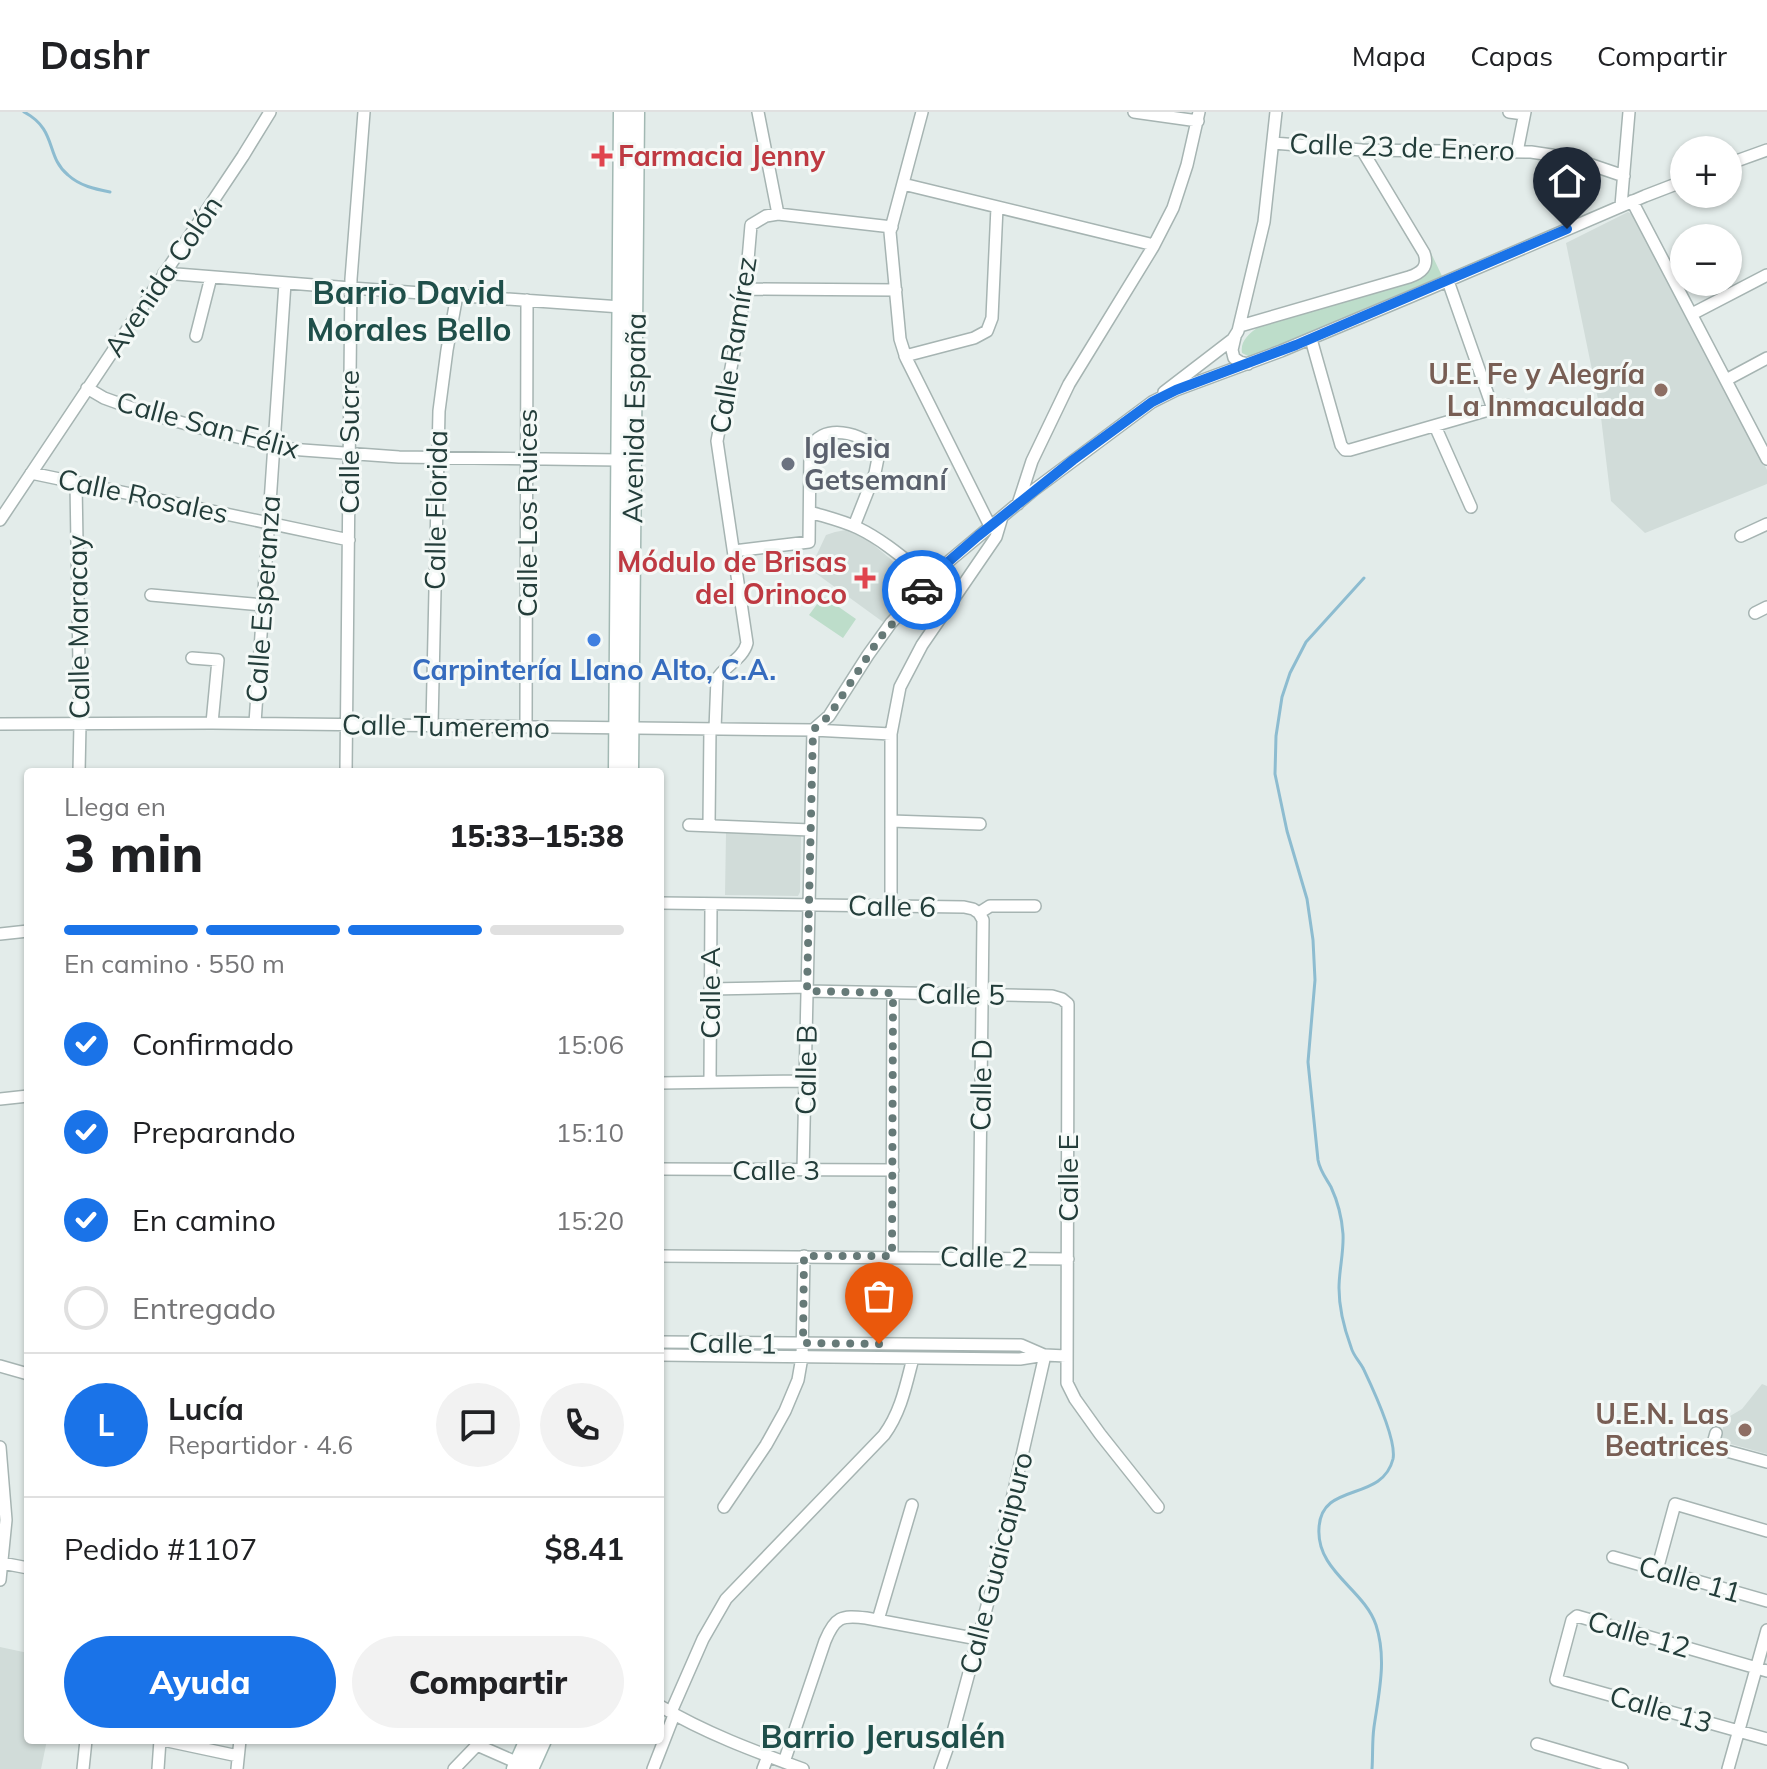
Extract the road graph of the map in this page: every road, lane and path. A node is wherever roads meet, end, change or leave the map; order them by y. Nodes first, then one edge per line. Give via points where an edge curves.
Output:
1 (270, 112) edge
2 (364, 112) edge
3 (622, 112) edge
4 (636, 112) edge
5 (758, 112) edge
6 (922, 112) edge
7 (1134, 112) edge
8 (1276, 112) edge
9 (1509, 112) edge
10 (1629, 112) edge
11 (1525, 113) edge
12 (1198, 116) edge
13 (1273, 143) junction
14 (1362, 150) junction
15 (1767, 150) edge
16 (1517, 152) junction
17 (1742, 159) edge
18 (1624, 176) junction
19 (903, 184) junction
20 (1670, 187) edge
21 (1626, 204) junction
22 (997, 207) junction
23 (778, 214) junction
24 (892, 227) junction
25 (1154, 245) junction
26 (164, 273) junction
27 (1767, 275) edge
28 (211, 277) junction
29 (1448, 281) junction
30 (285, 283) junction
31 (351, 288) junction
32 (745, 289) junction
33 (896, 290) junction
34 (457, 295) junction
35 (527, 300) junction
36 (621, 307) junction
37 (1692, 314) junction
38 (1238, 331) junction
39 (196, 336) dead end
40 (1311, 339) junction
41 (905, 356) junction
42 (1767, 358) edge
43 (1248, 364) junction
44 (1726, 380) junction
45 (87, 388) junction
46 (1152, 402) junction
47 (1506, 405) dead end
48 (1493, 409) junction
49 (1435, 426) junction
50 (1764, 445) edge
51 (273, 446) junction
52 (349, 454) junction
53 (437, 457) junction
54 (527, 459) junction
55 (1767, 459) edge
56 (620, 460) junction
57 (31, 473) junction
58 (76, 483) junction
59 (1018, 504) junction
60 (1471, 507) dead end
61 (810, 512) junction
62 (1002, 517) junction
63 (0, 520) edge
64 (268, 523) junction
65 (1767, 524) edge
66 (854, 526) junction
67 (990, 526) junction
68 (1741, 536) dead end
69 (349, 540) junction
70 (734, 551) junction
71 (931, 580) junction
72 (151, 595) dead end
73 (263, 605) junction
74 (1767, 607) edge
75 (1755, 613) dead end
76 (192, 658) dead end
77 (212, 723) junction
78 (255, 723) junction
79 (0, 724) edge
80 (80, 724) junction
81 (348, 724) junction
82 (432, 725) junction
83 (526, 727) junction
84 (624, 728) junction
85 (712, 729) junction
86 (813, 730) junction
87 (891, 734) junction
88 (79, 768) edge
89 (346, 768) edge
90 (618, 768) edge
91 (629, 768) edge
92 (891, 821) junction
93 (980, 824) dead end
94 (689, 825) dead end
95 (709, 825) junction
96 (810, 830) junction
97 (664, 903) edge
98 (711, 904) junction
99 (809, 905) junction
100 (891, 906) junction
101 (1035, 906) dead end
102 (979, 913) junction
103 (24, 931) edge
104 (0, 934) edge
105 (710, 989) junction
106 (807, 989) junction
107 (893, 993) junction
108 (982, 995) junction
109 (1066, 1001) joint
110 (805, 1081) junction
111 (710, 1082) junction
112 (664, 1083) edge
113 (24, 1096) edge
114 (0, 1099) edge
115 (664, 1169) edge
116 (803, 1170) junction
117 (893, 1170) junction
118 (664, 1256) edge
119 (804, 1256) junction
120 (892, 1256) junction
121 (979, 1257) junction
122 (1068, 1259) junction
123 (664, 1342) edge
124 (803, 1343) junction
125 (664, 1355) edge
126 (1045, 1355) junction
127 (1066, 1356) junction
128 (802, 1357) junction
129 (913, 1358) junction
130 (0, 1366) edge
131 (24, 1373) edge
132 (1716, 1433) dead end
133 (0, 1447) edge
134 (1767, 1462) edge
135 (912, 1505) dead end
136 (724, 1507) dead end
137 (1158, 1507) dead end
138 (1767, 1531) edge
139 (1613, 1557) dead end
140 (2, 1563) junction
141 (24, 1567) edge
142 (1657, 1570) junction
143 (0, 1580) edge
144 (1767, 1601) edge
145 (878, 1620) junction
146 (1767, 1630) edge
147 (978, 1639) junction
148 (1762, 1669) edge
149 (1556, 1680) joint
150 (668, 1711) edge
151 (1738, 1731) junction
152 (1767, 1739) edge
153 (86, 1744) edge
154 (161, 1744) edge
155 (175, 1744) edge
156 (478, 1744) edge
157 (484, 1744) edge
158 (528, 1744) edge
159 (540, 1744) edge
160 (659, 1744) edge
161 (1537, 1744) dead end
162 (768, 1756) junction
163 (784, 1762) junction
164 (238, 1763) edge
165 (526, 1767) edge
166 (83, 1769) edge
167 (158, 1769) edge
168 (454, 1769) edge
169 (653, 1769) edge
170 (763, 1769) edge
171 (803, 1769) edge
172 (940, 1769) edge
173 (1622, 1769) edge
174 (1728, 1769) edge

1 - 26 street, Avenida Colón
2 - 31 street, Calle Sucre
3 - 36 main road, Avenida España
4 - 84 main road, Avenida España
5 - 23 street
6 - 19 street
7 - 12 street
8 - 13 street
9 - 11 street
10 - 18 street
11 - 16 street
12 - 25 street via 1180,188
13 - 14 street, Calle 23 de Enero
13 - 38 street via 1264,222
14 - 16 street, Calle 23 de Enero
14 - 38 street via 1424,253 1424,269
15 - 17 street
16 - 18 street, Calle 23 de Enero via 1571,158
18 - 21 street
19 - 22 street
19 - 24 street
20 - 21 street
21 - 29 street
21 - 37 street
22 - 25 street
22 - 41 street via 989,328 974,338
23 - 24 street
23 - 32 street, Calle Ramírez via 751,225
24 - 33 street
25 - 59 street via 1069,384
26 - 28 street
26 - 45 street, Avenida Colón
27 - 37 street
28 - 30 street
28 - 39 street
29 - 40 street
29 - 48 street
30 - 31 street
30 - 51 street, Calle Esperanza
31 - 34 street
31 - 52 street, Calle Sucre
32 - 33 street
32 - 70 street, Calle Ramírez via 717,441
33 - 41 street
34 - 35 street
34 - 53 street, Calle Florida
35 - 36 street
35 - 54 street, Calle Los Ruices
36 - 56 main road, Avenida España
37 - 44 street
38 - 43 street via 1232,355
38 - 46 street
40 - 43 street
40 - 49 street via 1343,448
41 - 67 street
42 - 44 street
43 - 46 street
44 - 50 street
45 - 51 street, Calle San Félix via 140,411
45 - 57 street, Avenida Colón
46 - 59 street
47 - 48 street
48 - 49 street
49 - 60 street
50 - 55 street
51 - 52 street, Calle San Félix
51 - 64 street, Calle Esperanza
52 - 53 street, Calle San Félix
52 - 69 street, Calle Sucre
53 - 54 street, Calle San Félix
53 - 82 street, Calle Florida
54 - 56 street, Calle San Félix
54 - 83 street, Calle Los Ruices
56 - 84 main road, Avenida España
57 - 58 street, Calle Rosales
57 - 63 street, Avenida Colón
58 - 64 street, Calle Rosales
58 - 80 street, Calle Maracay
59 - 62 street
61 - 66 street
61 - 66 street via 812,445 829,434 857,437 879,455
61 - 70 street via 809,542
62 - 67 street
62 - 87 street via 996,537 911,663 900,687
64 - 69 street, Calle Rosales
64 - 73 street, Calle Esperanza
65 - 68 street
66 - 71 street
67 - 71 street
69 - 81 street, Calle Sucre
70 - 85 street, Calle Ramírez via 747,643 718,676
71 - 86 street via 885,631 829,716
72 - 73 street
73 - 78 street, Calle Esperanza
74 - 75 street
76 - 77 street via 218,660
77 - 78 street, Calle Tumeremo
77 - 80 street, Calle Tumeremo
78 - 81 street, Calle Tumeremo
79 - 80 street, Calle Tumeremo
80 - 88 street, Calle Maracay
81 - 82 street, Calle Tumeremo
81 - 89 street, Calle Sucre
82 - 83 street, Calle Tumeremo
83 - 84 street, Calle Tumeremo
84 - 85 street, Calle Tumeremo
84 - 90 main road, Avenida España
84 - 91 main road, Avenida España
85 - 86 street, Calle Tumeremo
85 - 95 street
86 - 87 street, Calle Tumeremo
86 - 96 street, Calle B
87 - 92 street
92 - 93 street
92 - 100 street
94 - 95 street
95 - 96 street
96 - 99 street, Calle B
97 - 98 street, Calle 6
98 - 99 street, Calle 6
98 - 105 street, Calle A
99 - 100 street, Calle 6
99 - 106 street, Calle B
100 - 102 street, Calle 6 via 964,907
101 - 102 street, Calle 6 via 995,906
102 - 108 street, Calle D
103 - 104 street
105 - 106 street, Calle 5
105 - 111 street, Calle A
106 - 107 street, Calle 5
106 - 110 street, Calle B
107 - 108 street, Calle 5
107 - 117 street
108 - 109 street, Calle 5
108 - 121 street, Calle D
109 - 122 street, Calle E
110 - 111 street
110 - 116 street, Calle B
111 - 112 street
113 - 114 street
115 - 116 street, Calle 3
116 - 117 street, Calle 3
117 - 120 street
118 - 119 street, Calle 2
119 - 120 street, Calle 2
119 - 124 street
120 - 121 street, Calle 2
121 - 122 street, Calle 2
122 - 127 street, Calle E
123 - 124 street, Calle 1
124 - 126 street, Calle 1 via 1021,1345
124 - 128 street
125 - 128 street, Calle 1
126 - 127 street, Calle 1
126 - 129 street, Calle 1
126 - 147 street, Calle Guaicaipuro
127 - 137 street, Calle E via 1070,1390
128 - 129 street, Calle 1
128 - 136 street via 785,1411
129 - 150 street via 892,1424 726,1599
130 - 131 street
132 - 134 street via 1712,1447
133 - 140 street via 6,1520
135 - 145 street
138 - 142 street via 1675,1504
139 - 142 street, Calle 11
140 - 141 street
140 - 143 street
142 - 144 street, Calle 11
145 - 147 street
145 - 163 street via 851,1616 833,1624
146 - 148 street
147 - 172 street, Calle Guaicaipuro
148 - 149 street, Calle 12 via 1577,1616
148 - 151 street
149 - 151 street, Calle 13
150 - 162 street
151 - 152 street, Calle 13
151 - 174 street
153 - 166 street
154 - 167 street
155 - 164 street
156 - 168 street
157 - 165 street
158 - 165 main road
159 - 165 main road
160 - 169 street
161 - 173 street
162 - 163 street
162 - 170 street
163 - 171 street

